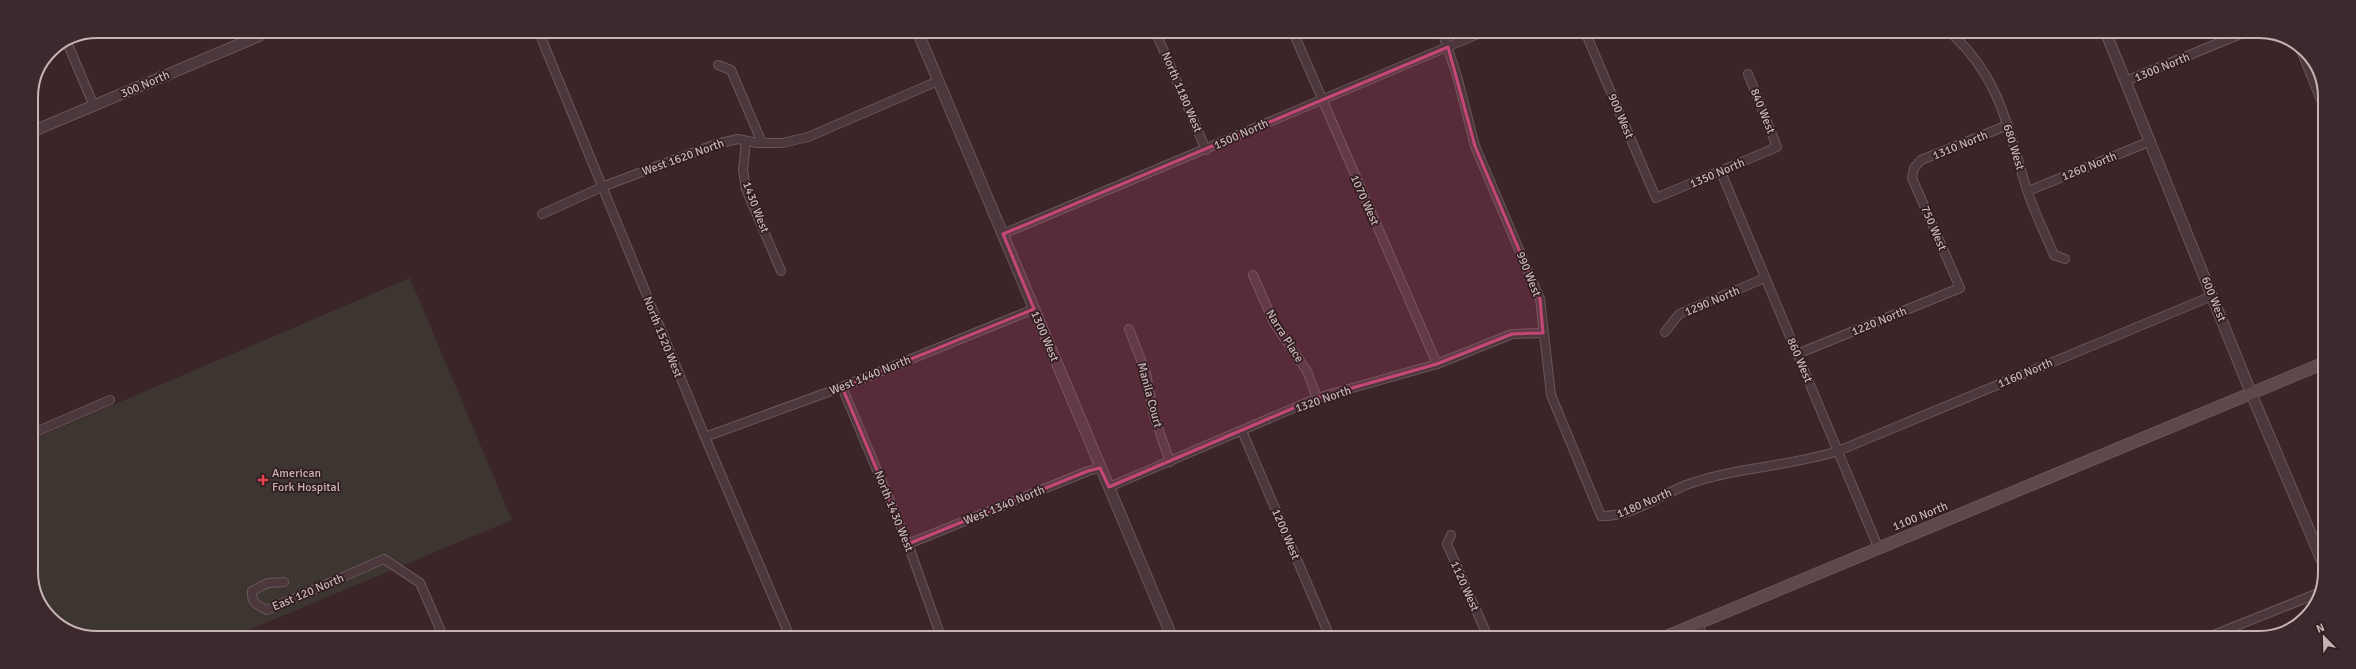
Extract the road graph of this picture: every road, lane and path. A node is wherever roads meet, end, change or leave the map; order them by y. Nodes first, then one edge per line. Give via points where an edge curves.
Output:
1 (253, 38) edge
2 (541, 38) edge
3 (919, 38) edge
4 (1158, 38) edge
5 (1296, 38) edge
6 (1445, 38) edge
7 (1469, 38) edge
8 (1588, 38) edge
9 (1956, 38) edge
10 (2108, 38) edge
11 (2226, 38) edge
12 (69, 46) edge
13 (1448, 47) junction
14 (2305, 59) edge
15 (718, 64) dead end
16 (1748, 74) dead end
17 (938, 81) junction
18 (2126, 81) junction
19 (2318, 92) edge
20 (1321, 100) junction
21 (94, 106) junction
22 (2008, 126) junction
23 (38, 129) edge
24 (746, 140) junction
25 (2150, 141) junction
26 (762, 143) junction
27 (1777, 147) joint
28 (1206, 150) junction
29 (1914, 168) joint
30 (1721, 172) junction
31 (602, 187) junction
32 (2028, 191) junction
33 (1656, 198) joint
34 (542, 214) dead end
35 (1003, 234) junction
36 (2065, 259) dead end
37 (781, 271) dead end
38 (1252, 275) dead end
39 (1766, 278) junction
40 (1960, 288) joint
41 (2212, 296) junction
42 (1034, 309) junction
43 (1129, 329) dead end
44 (1665, 332) dead end
45 (1542, 333) junction
46 (1797, 354) junction
47 (1437, 364) junction
48 (2318, 366) edge
49 (842, 387) junction
50 (2251, 394) junction
51 (1317, 398) junction
52 (110, 400) dead end
53 (38, 431) edge
54 (1242, 431) junction
55 (705, 437) junction
56 (1838, 451) junction
57 (1170, 462) junction
58 (1100, 468) junction
59 (1686, 485) joint
60 (1110, 487) junction
61 (1601, 516) joint
62 (1451, 535) dead end
63 (908, 544) junction
64 (1878, 548) junction
65 (2318, 551) edge
66 (284, 582) dead end
67 (2313, 595) edge
68 (1698, 624) junction
69 (441, 631) edge
70 (788, 631) edge
71 (939, 631) edge
72 (1170, 631) edge
73 (1327, 631) edge
74 (1485, 631) edge
75 (1680, 631) edge
76 (1701, 631) edge
77 (2224, 631) edge

1 - 21 street, 300 North
2 - 31 street, North 1520 West
3 - 17 street, 1300 West
4 - 28 street, North 1180 West
5 - 20 street, 1070 West
6 - 13 street, 990 West
7 - 13 street, 1500 North
8 - 33 street, 900 West
9 - 22 street, 680 West via 1986,72
10 - 18 street, 600 West
11 - 18 street, 1300 North
12 - 21 street
13 - 20 street, 1500 North
13 - 45 street, 990 West via 1475,146 1540,299
14 - 19 street
15 - 26 street via 731,70
16 - 27 street, 840 West
17 - 26 street, West 1620 North via 808,137 782,143
17 - 35 street, 1300 West
18 - 25 street, 600 West
20 - 28 street, 1500 North
20 - 47 street, 1070 West
21 - 23 street, 300 North
22 - 29 street, 1310 North via 1921,160
22 - 32 street, 680 West
24 - 26 street, West 1620 North
24 - 31 street, West 1620 North via 738,139 716,144
24 - 37 street, 1430 West via 743,170 746,189
25 - 32 street, 1260 North
25 - 41 street, 600 West
27 - 30 street, 1350 North
28 - 35 street, 1500 North
29 - 40 street, 750 West via 1912,178
30 - 33 street, 1350 North
30 - 39 street, 860 West
31 - 34 street, West 1620 North
31 - 55 street, North 1520 West
32 - 36 street, 680 West via 2054,255
35 - 42 street, 1300 West
38 - 51 street, Narra Place via 1274,323 1307,371
39 - 44 street, 1290 North via 1679,314
39 - 46 street, 860 West
40 - 46 street, 1220 North
41 - 50 street, 600 West
41 - 56 street, 1160 North
42 - 49 street, West 1440 North
42 - 58 street, 1300 West
43 - 57 street, Manila Court via 1146,373 1154,416
45 - 47 street, 1320 North via 1512,334
45 - 61 street, 990 West via 1551,396
46 - 56 street, 860 West
47 - 51 street, 1320 North
48 - 50 main road
49 - 55 street, West 1440 North
49 - 63 street, North 1430 West
50 - 64 main road, 1100 North
50 - 65 street, 600 West
51 - 54 street, 1320 North
52 - 53 street
54 - 57 street, 1320 North
54 - 73 street, 1200 West
55 - 70 street, North 1520 West
56 - 59 street, 1160 North via 1813,459 1722,474
56 - 64 street, 860 West
57 - 60 street, 1320 North
58 - 60 street, 1300 West
58 - 63 street, West 1340 North
59 - 61 street, 1180 North via 1616,517
60 - 72 street, 1300 West
62 - 74 street, 1120 West via 1447,544
63 - 71 street, North 1430 West
64 - 68 main road, 1100 North
66 - 69 street, East 120 North via 268,583 252,591 251,598 255,604 267,610 384,559 420,583
67 - 77 street
68 - 75 main road, 1100 North
68 - 76 street

